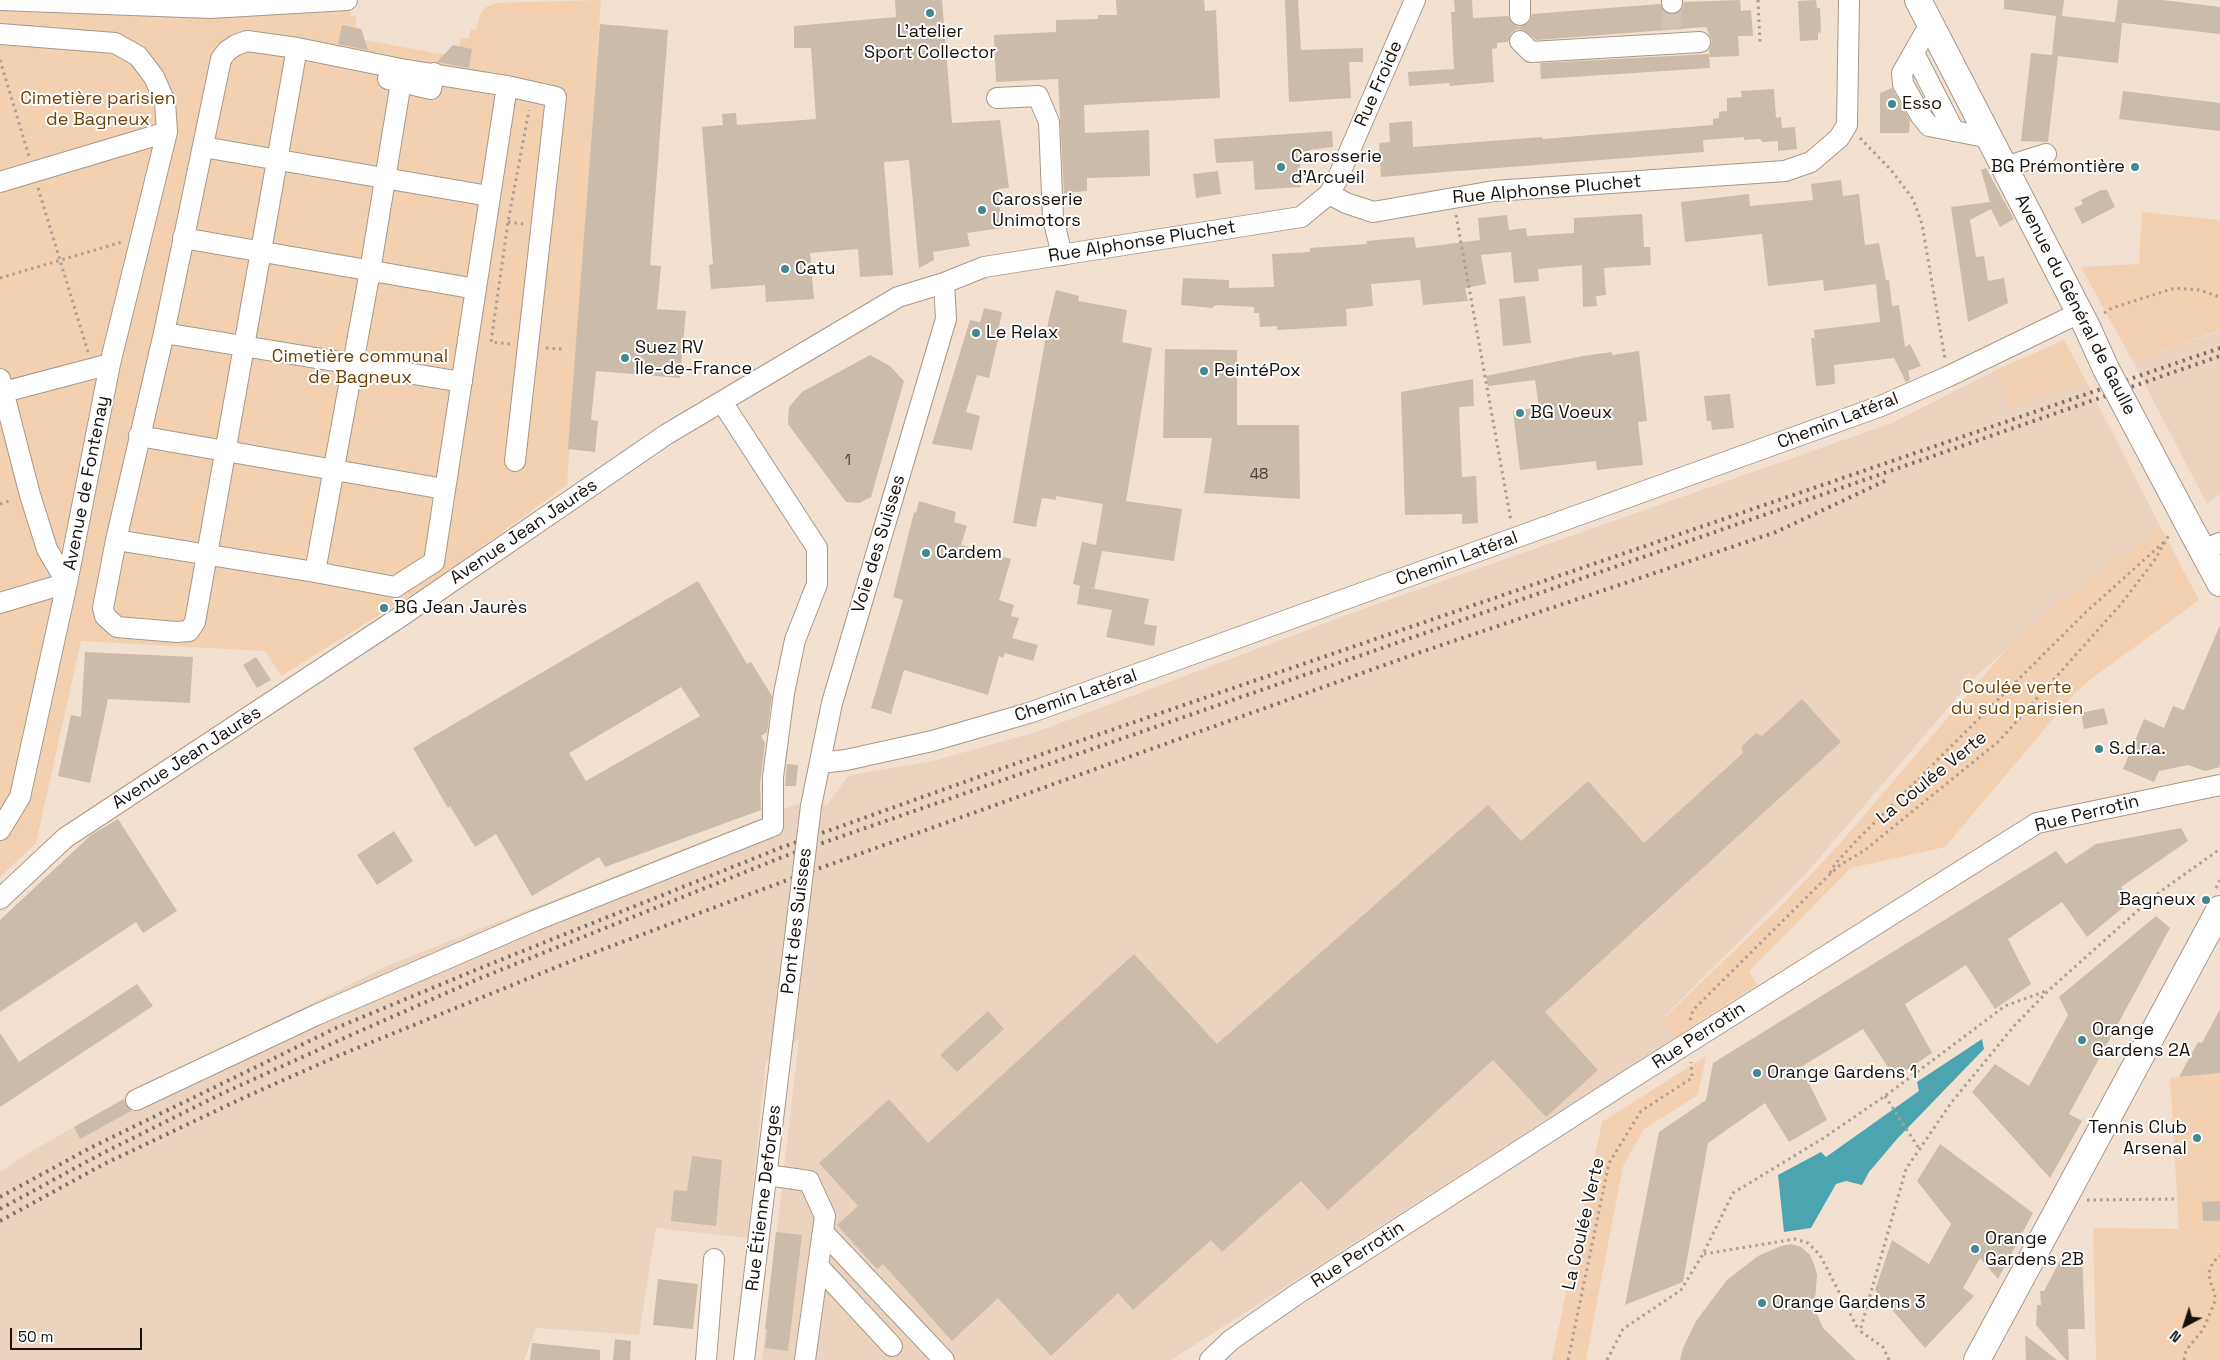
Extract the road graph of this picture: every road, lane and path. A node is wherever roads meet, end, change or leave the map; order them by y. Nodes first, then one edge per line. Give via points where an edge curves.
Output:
1 (0, 0) edge
2 (347, 0) edge
3 (1415, 0) edge
4 (1758, 0) edge
5 (1849, 0) edge
6 (1918, 0) edge
7 (1930, 24) junction
8 (0, 34) edge
9 (1520, 41) dead end
10 (1700, 42) dead end
11 (1760, 43) dead end
12 (297, 48) junction
13 (0, 60) edge
14 (401, 76) junction
15 (507, 86) junction
16 (532, 92) junction
17 (997, 98) dead end
18 (1847, 125) junction
19 (167, 132) junction
20 (1990, 138) junction
21 (203, 147) junction
22 (2046, 154) dead end
23 (277, 160) junction
24 (2005, 167) junction
25 (33, 172) junction
26 (385, 178) junction
27 (0, 182) edge
28 (1329, 194) junction
29 (489, 196) junction
30 (1452, 197) junction
31 (142, 236) junction
32 (183, 238) junction
33 (261, 252) junction
34 (1062, 255) junction
35 (60, 260) junction
36 (370, 271) junction
37 (0, 278) edge
38 (944, 283) junction
39 (476, 289) junction
40 (2220, 297) edge
41 (2091, 314) junction
42 (164, 333) junction
43 (244, 346) junction
44 (528, 347) junction
45 (563, 349) dead end
46 (353, 364) junction
47 (101, 366) junction
48 (1947, 377) junction
49 (462, 382) junction
50 (1, 388) edge
51 (722, 402) junction
52 (139, 436) junction
53 (227, 451) junction
54 (515, 461) dead end
55 (333, 469) junction
56 (444, 489) junction
57 (2177, 524) junction
58 (1514, 539) junction
59 (116, 540) junction
60 (2167, 540) junction
61 (2211, 546) edge
62 (208, 554) junction
63 (315, 572) junction
64 (2220, 583) edge
65 (67, 584) junction
66 (0, 603) edge
67 (820, 763) junction
68 (2220, 785) edge
69 (20, 797) junction
70 (0, 803) edge
71 (811, 806) joint
72 (0, 830) edge
73 (2220, 849) edge
74 (1828, 876) junction
75 (0, 899) edge
76 (2220, 909) edge
77 (2049, 990) junction
78 (1688, 1026) dead end
79 (784, 1036) joint
80 (1692, 1067) dead end
81 (1885, 1096) junction
82 (136, 1100) dead end
83 (1920, 1150) junction
84 (767, 1175) junction
85 (2064, 1198) junction
86 (2177, 1198) dead end
87 (823, 1232) junction
88 (1703, 1254) junction
89 (2220, 1256) edge
90 (714, 1259) dead end
91 (818, 1266) junction
92 (1860, 1332) junction
93 (892, 1346) dead end
94 (706, 1360) edge
95 (744, 1360) edge
96 (805, 1360) edge
97 (944, 1360) edge
98 (1210, 1360) edge
99 (1568, 1360) edge
100 (1607, 1360) edge
101 (1889, 1360) edge
102 (1977, 1360) edge
103 (2184, 1360) edge

1 - 2 street via 210,8
3 - 28 street, Rue Froide
4 - 11 path
5 - 18 street
6 - 7 main road, Avenue du Général de Gaulle
7 - 20 main road, Avenue du Général de Gaulle
7 - 20 street via 1914,53 1954,131
8 - 19 street, Avenue de Fontenay via 115,43 138,56 154,77 165,102
9 - 10 street via 1531,52 1671,36
12 - 14 street via 369,62 372,76
12 - 21 street via 247,41 227,52 221,59
12 - 23 street
13 - 25 path
14 - 15 street via 431,89 434,73
14 - 26 street
15 - 16 street
15 - 29 street
16 - 44 street via 556,98
16 - 44 path via 508,222 491,342
17 - 34 street via 1038,96 1049,122 1053,218
18 - 30 street, Rue Alphonse Pluchet via 1839,138 1811,162 1785,171 1494,191
18 - 48 path via 1891,170 1912,199 1922,224
19 - 25 street
19 - 31 street, Avenue de Fontenay
20 - 24 main road, Avenue du Général de Gaulle
21 - 23 street
21 - 32 street
22 - 24 street
23 - 26 street
23 - 33 street
24 - 41 main road, Avenue du Général de Gaulle
25 - 27 street
25 - 35 path
26 - 29 street
26 - 36 street
28 - 30 street, Rue Alphonse Pluchet via 1373,212
28 - 34 street, Rue Alphonse Pluchet via 1301,217
29 - 39 street
30 - 58 path
31 - 35 path
31 - 47 street, Avenue de Fontenay
32 - 33 street
32 - 42 street
33 - 36 street
33 - 43 street
34 - 38 street, Rue Alphonse Pluchet via 984,266
35 - 37 path
35 - 47 path
36 - 39 street
36 - 46 street
38 - 51 street, Avenue Jean Jaurès via 898,297
38 - 67 street, Voie des Suisses via 946,320 832,703
39 - 49 street
40 - 41 path via 2199,290 2175,288
41 - 48 street, Chemin Latéral
41 - 57 main road, Avenue du Général de Gaulle, bridge via 2106,369
42 - 43 street
42 - 52 street
43 - 46 street
43 - 53 street
44 - 45 path
44 - 54 street
46 - 49 street
46 - 55 street
47 - 50 street
47 - 65 street, Avenue de Fontenay
48 - 58 street, Chemin Latéral via 1881,406
49 - 56 street
50 - 65 street via 47,549
51 - 75 street, Avenue Jean Jaurès via 667,434 397,619 65,838
51 - 82 street via 817,548 818,584 795,640 784,693 773,777 773,826 534,921 316,1015
52 - 53 street
52 - 59 street
53 - 55 street
53 - 62 street
55 - 56 street
55 - 63 street
56 - 63 street via 434,562 396,587
57 - 60 path, La Coulée Verte
57 - 61 main road, Avenue du Général de Gaulle
58 - 67 street, Chemin Latéral via 1029,713 932,741
59 - 62 street
59 - 62 street via 103,608 105,616 117,626 189,631 195,622
60 - 74 path via 2086,612 1856,841
60 - 74 path, La Coulée Verte via 2121,604 1999,741 1865,850
61 - 64 main road, Avenue du Général de Gaulle
62 - 63 street
65 - 66 street
65 - 69 street, Avenue de Fontenay
67 - 71 street, Voie des Suisses
68 - 98 street, Rue Perrotin via 2037,823 1305,1289 1231,1340
69 - 70 street
69 - 72 street, Avenue de Fontenay
71 - 79 street, Pont des Suisses, bridge
73 - 77 path via 2154,896
74 - 78 path, La Coulée Verte via 1694,1010
76 - 85 main road
77 - 81 path via 2006,1006
77 - 83 path via 2014,1026 1951,1103
79 - 84 street, Rue Étienne Deforges
80 - 99 path, La Coulée Verte via 1692,1078 1641,1111 1609,1163
81 - 83 path
81 - 88 path via 1733,1193
83 - 92 path via 1906,1169
84 - 87 street via 809,1181 825,1216
84 - 95 street, Rue Étienne Deforges
85 - 86 path
85 - 102 main road
87 - 91 street
87 - 97 street
88 - 92 path via 1795,1239 1808,1243 1820,1255
88 - 100 path via 1681,1290 1623,1329
89 - 103 path via 2209,1272 2216,1294 2215,1302 2203,1330 2186,1350
90 - 94 street
91 - 93 street
91 - 96 street
92 - 101 path via 1883,1347

